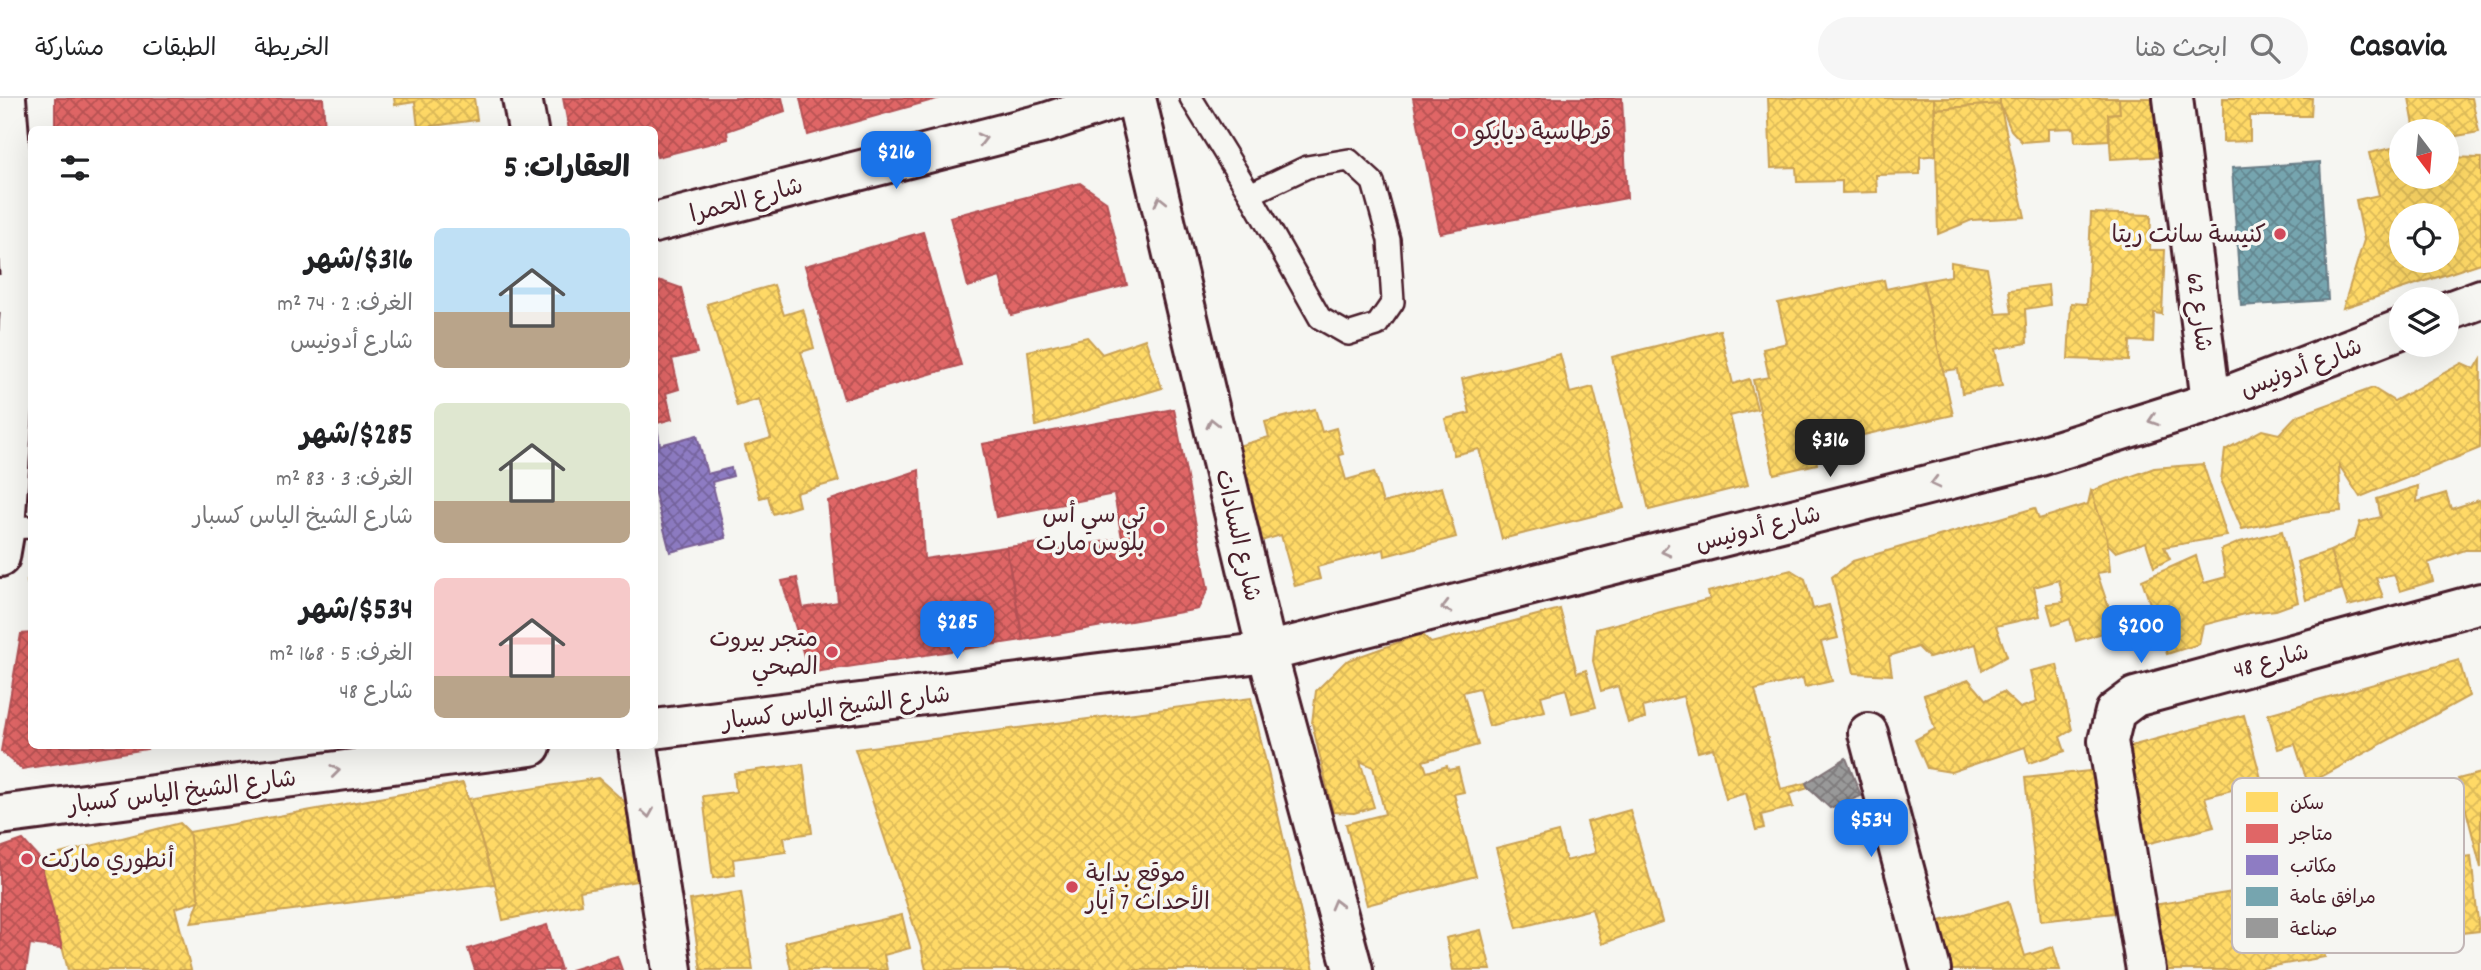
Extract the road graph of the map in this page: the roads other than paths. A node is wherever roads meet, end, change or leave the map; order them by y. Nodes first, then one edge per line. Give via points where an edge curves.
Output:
1 (6, 98) edge
2 (522, 98) edge
3 (1120, 98) edge
4 (1136, 98) edge
5 (1191, 98) edge
6 (2174, 98) edge
7 (527, 126) edge
8 (1250, 194) junction
9 (658, 222) edge
10 (18, 293) edge
11 (2481, 299) edge
12 (2459, 307) edge
13 (2389, 334) edge
14 (2211, 401) junction
15 (12, 538) edge
16 (2481, 603) edge
17 (1267, 652) junction
18 (658, 728) edge
19 (1868, 733) dead end
20 (508, 749) edge
21 (638, 749) edge
22 (0, 815) edge
23 (672, 970) edge
24 (1353, 970) edge
25 (1931, 970) edge
26 (2146, 970) edge

1 - 10 street
2 - 7 street
9 -> 3 street, شارع الحمرا via 1045,123
17 -> 4 street, شارع السادات
5 - 8 lane
6 - 14 street, شارع 62
8 - 8 lane via 1320,318 1348,334 1377,325 1393,302 1389,240 1373,181 1349,160 1307,167
10 - 15 street
11 - 12 street
13 - 14 street, شارع أدونيس
14 -> 17 street, شارع أدونيس via 2034,458
16 - 26 street, شارع 48 via 2135,697 2115,712 2108,741
17 - 18 street, شارع الشيخ الياس كسبار
24 -> 17 street, شارع السادات
19 - 25 street
22 -> 20 street, شارع الشيخ الياس كسبار
21 -> 23 street

